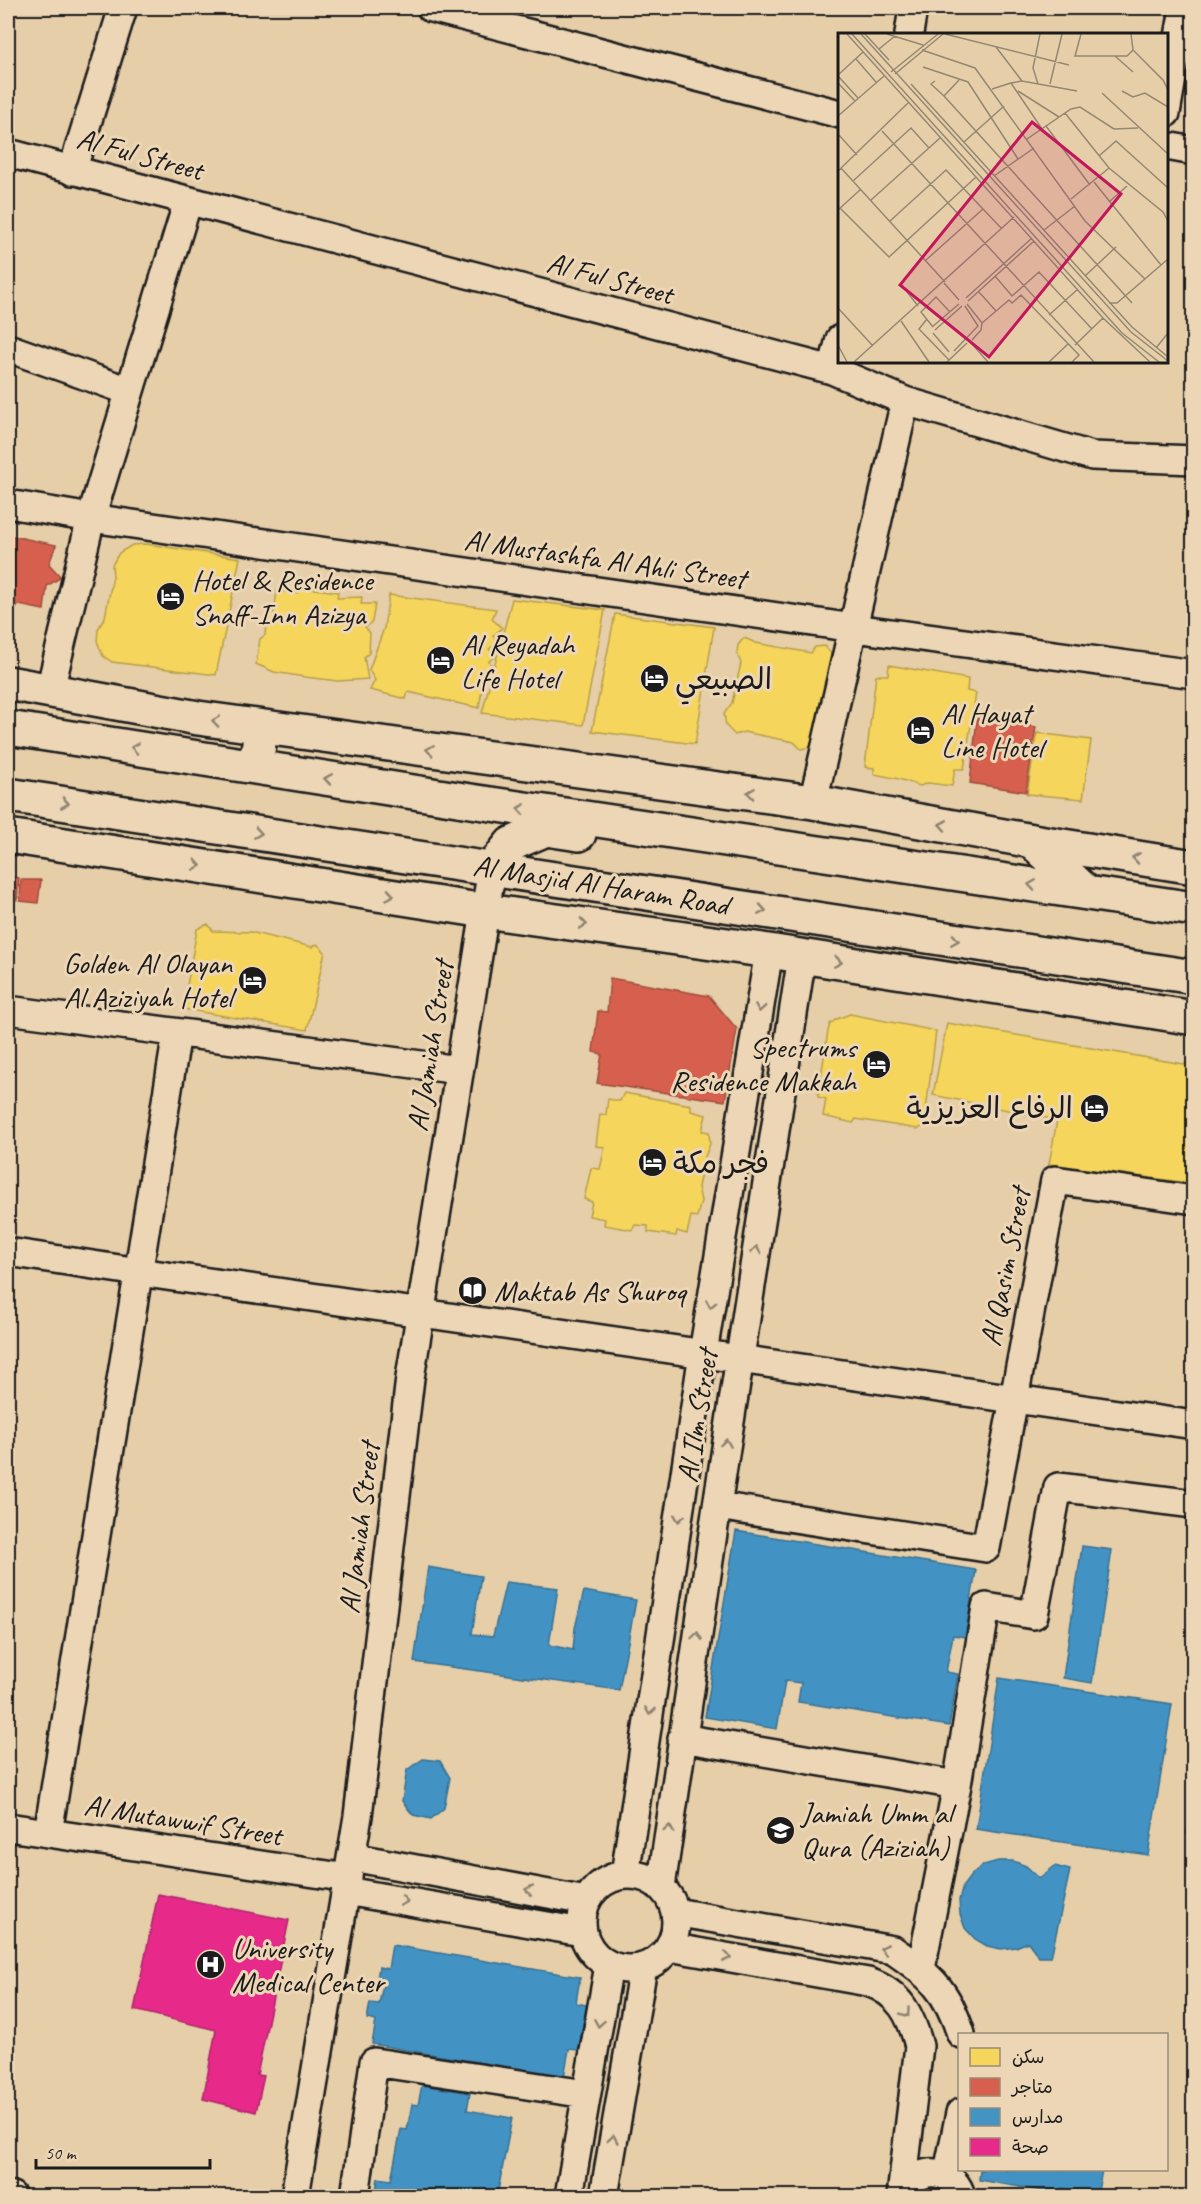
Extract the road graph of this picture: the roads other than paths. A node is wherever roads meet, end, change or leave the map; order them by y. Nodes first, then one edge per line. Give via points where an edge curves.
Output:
1 (123, 8) edge
2 (430, 8) edge
3 (913, 8) edge
4 (1184, 8) edge
5 (909, 33) edge
6 (1168, 107) edge
7 (838, 113) edge
8 (1168, 146) edge
9 (1194, 151) edge
10 (8, 153) edge
11 (72, 171) junction
12 (188, 201) junction
13 (838, 347) edge
14 (8, 348) edge
15 (832, 370) junction
16 (129, 391) junction
17 (905, 401) junction
18 (1194, 460) edge
19 (8, 504) edge
20 (91, 518) junction
21 (854, 628) junction
22 (1194, 674) edge
23 (8, 683) edge
24 (50, 690) junction
25 (8, 728) edge
26 (261, 728) junction
27 (255, 767) junction
28 (8, 795) edge
29 (813, 802) junction
30 (8, 836) edge
31 (1032, 841) junction
32 (832, 855) junction
33 (1194, 867) edge
34 (492, 868) junction
35 (1087, 893) junction
36 (1194, 909) edge
37 (485, 911) junction
38 (769, 951) junction
39 (802, 956) junction
40 (1194, 977) edge
41 (8, 1010) edge
42 (1194, 1018) edge
43 (177, 1033) junction
44 (459, 1070) junction
45 (1194, 1200) edge
46 (8, 1252) edge
47 (139, 1272) junction
48 (420, 1312) junction
49 (703, 1353) junction
50 (740, 1358) junction
51 (1013, 1398) junction
52 (1194, 1425) edge
53 (1194, 1504) edge
54 (717, 1506) junction
55 (682, 1738) junction
56 (957, 1785) junction
57 (8, 1827) edge
58 (48, 1833) junction
59 (349, 1875) junction
60 (625, 1875) junction
61 (661, 1887) junction
62 (586, 1901) junction
63 (675, 1912) junction
64 (582, 1932) junction
65 (669, 1947) junction
66 (609, 1965) junction
67 (643, 1967) junction
68 (921, 1969) junction
69 (961, 2033) edge
70 (586, 2094) junction
71 (958, 2137) edge
72 (954, 2186) edge
73 (8, 2195) edge
74 (12, 2196) edge
75 (295, 2196) edge
76 (355, 2196) edge
77 (569, 2196) edge
78 (604, 2196) edge
79 (901, 2196) edge

1 - 11 street
2 - 7 street
3 - 5 street
4 - 6 street
8 - 9 street
10 - 11 street, Al Ful Street
11 - 12 street, Al Ful Street
12 - 15 street, Al Ful Street
12 - 16 street
13 - 15 street
14 - 16 street
15 - 17 street, Al Ful Street
16 - 20 street
17 - 18 street, Al Ful Street via 1092,456
17 - 21 street
19 - 20 street, Al Mustashfa Al Ahli Street
20 - 21 street, Al Mustashfa Al Ahli Street
20 - 24 street
21 - 22 street, Al Mustashfa Al Ahli Street
21 - 29 street
23 - 24 main road
26 -> 24 main road
27 -> 25 main road, Al Masjid Al Haram Road
26 - 27 main road
29 -> 26 main road
32 -> 27 main road, Al Masjid Al Haram Road
28 -> 34 main road, Al Masjid Al Haram Road
31 -> 29 main road
30 -> 37 main road
33 -> 31 main road
31 - 35 main road
32 - 34 main road via 782,867 546,829 511,844
35 -> 32 main road, Al Masjid Al Haram Road
34 - 37 street, Al Jamiah Street
34 -> 40 main road, Al Masjid Al Haram Road
35 - 36 main road, Al Masjid Al Haram Road
37 -> 38 main road
37 - 44 street, Al Jamiah Street
38 - 39 main road
38 -> 49 street, Al Ilm Street
39 -> 42 main road
50 -> 39 street, Al Ilm Street
41 - 43 street
43 - 44 street
43 - 47 street
44 - 48 street, Al Jamiah Street
45 - 51 street, Al Qasim Street via 1055,1180
46 - 47 street
47 - 48 street
47 - 58 street
48 - 49 street
48 - 59 street, Al Jamiah Street
49 - 50 street
49 -> 60 street, Al Ilm Street
50 - 51 street
54 -> 50 street, Al Ilm Street
51 - 52 street
51 - 54 street via 986,1548
53 - 56 street via 1058,1487 1034,1615 986,1607
55 -> 54 street, Al Ilm Street
55 - 56 street
61 -> 55 street, Al Ilm Street
56 - 68 street
57 - 58 street, Al Mutawwif Street
58 - 59 street, Al Mutawwif Street
62 -> 59 street
59 -> 64 street
59 - 75 street, Al Jamiah Street
60 - 61 street via 644,1877
60 - 62 street via 604,1882
61 - 63 street
62 - 64 street
63 - 65 street via 676,1924
68 -> 63 street via 893,1950
64 - 66 street via 588,1946
65 - 67 street
65 -> 79 street via 868,1982 883,1987 894,1997 912,2022 919,2046
66 - 67 street
66 -> 70 street
78 -> 67 street
68 - 69 street via 953,2009
70 - 76 street via 374,2062
70 - 77 street
71 - 72 street
72 - 79 street via 933,2172 919,2176
73 - 74 street

